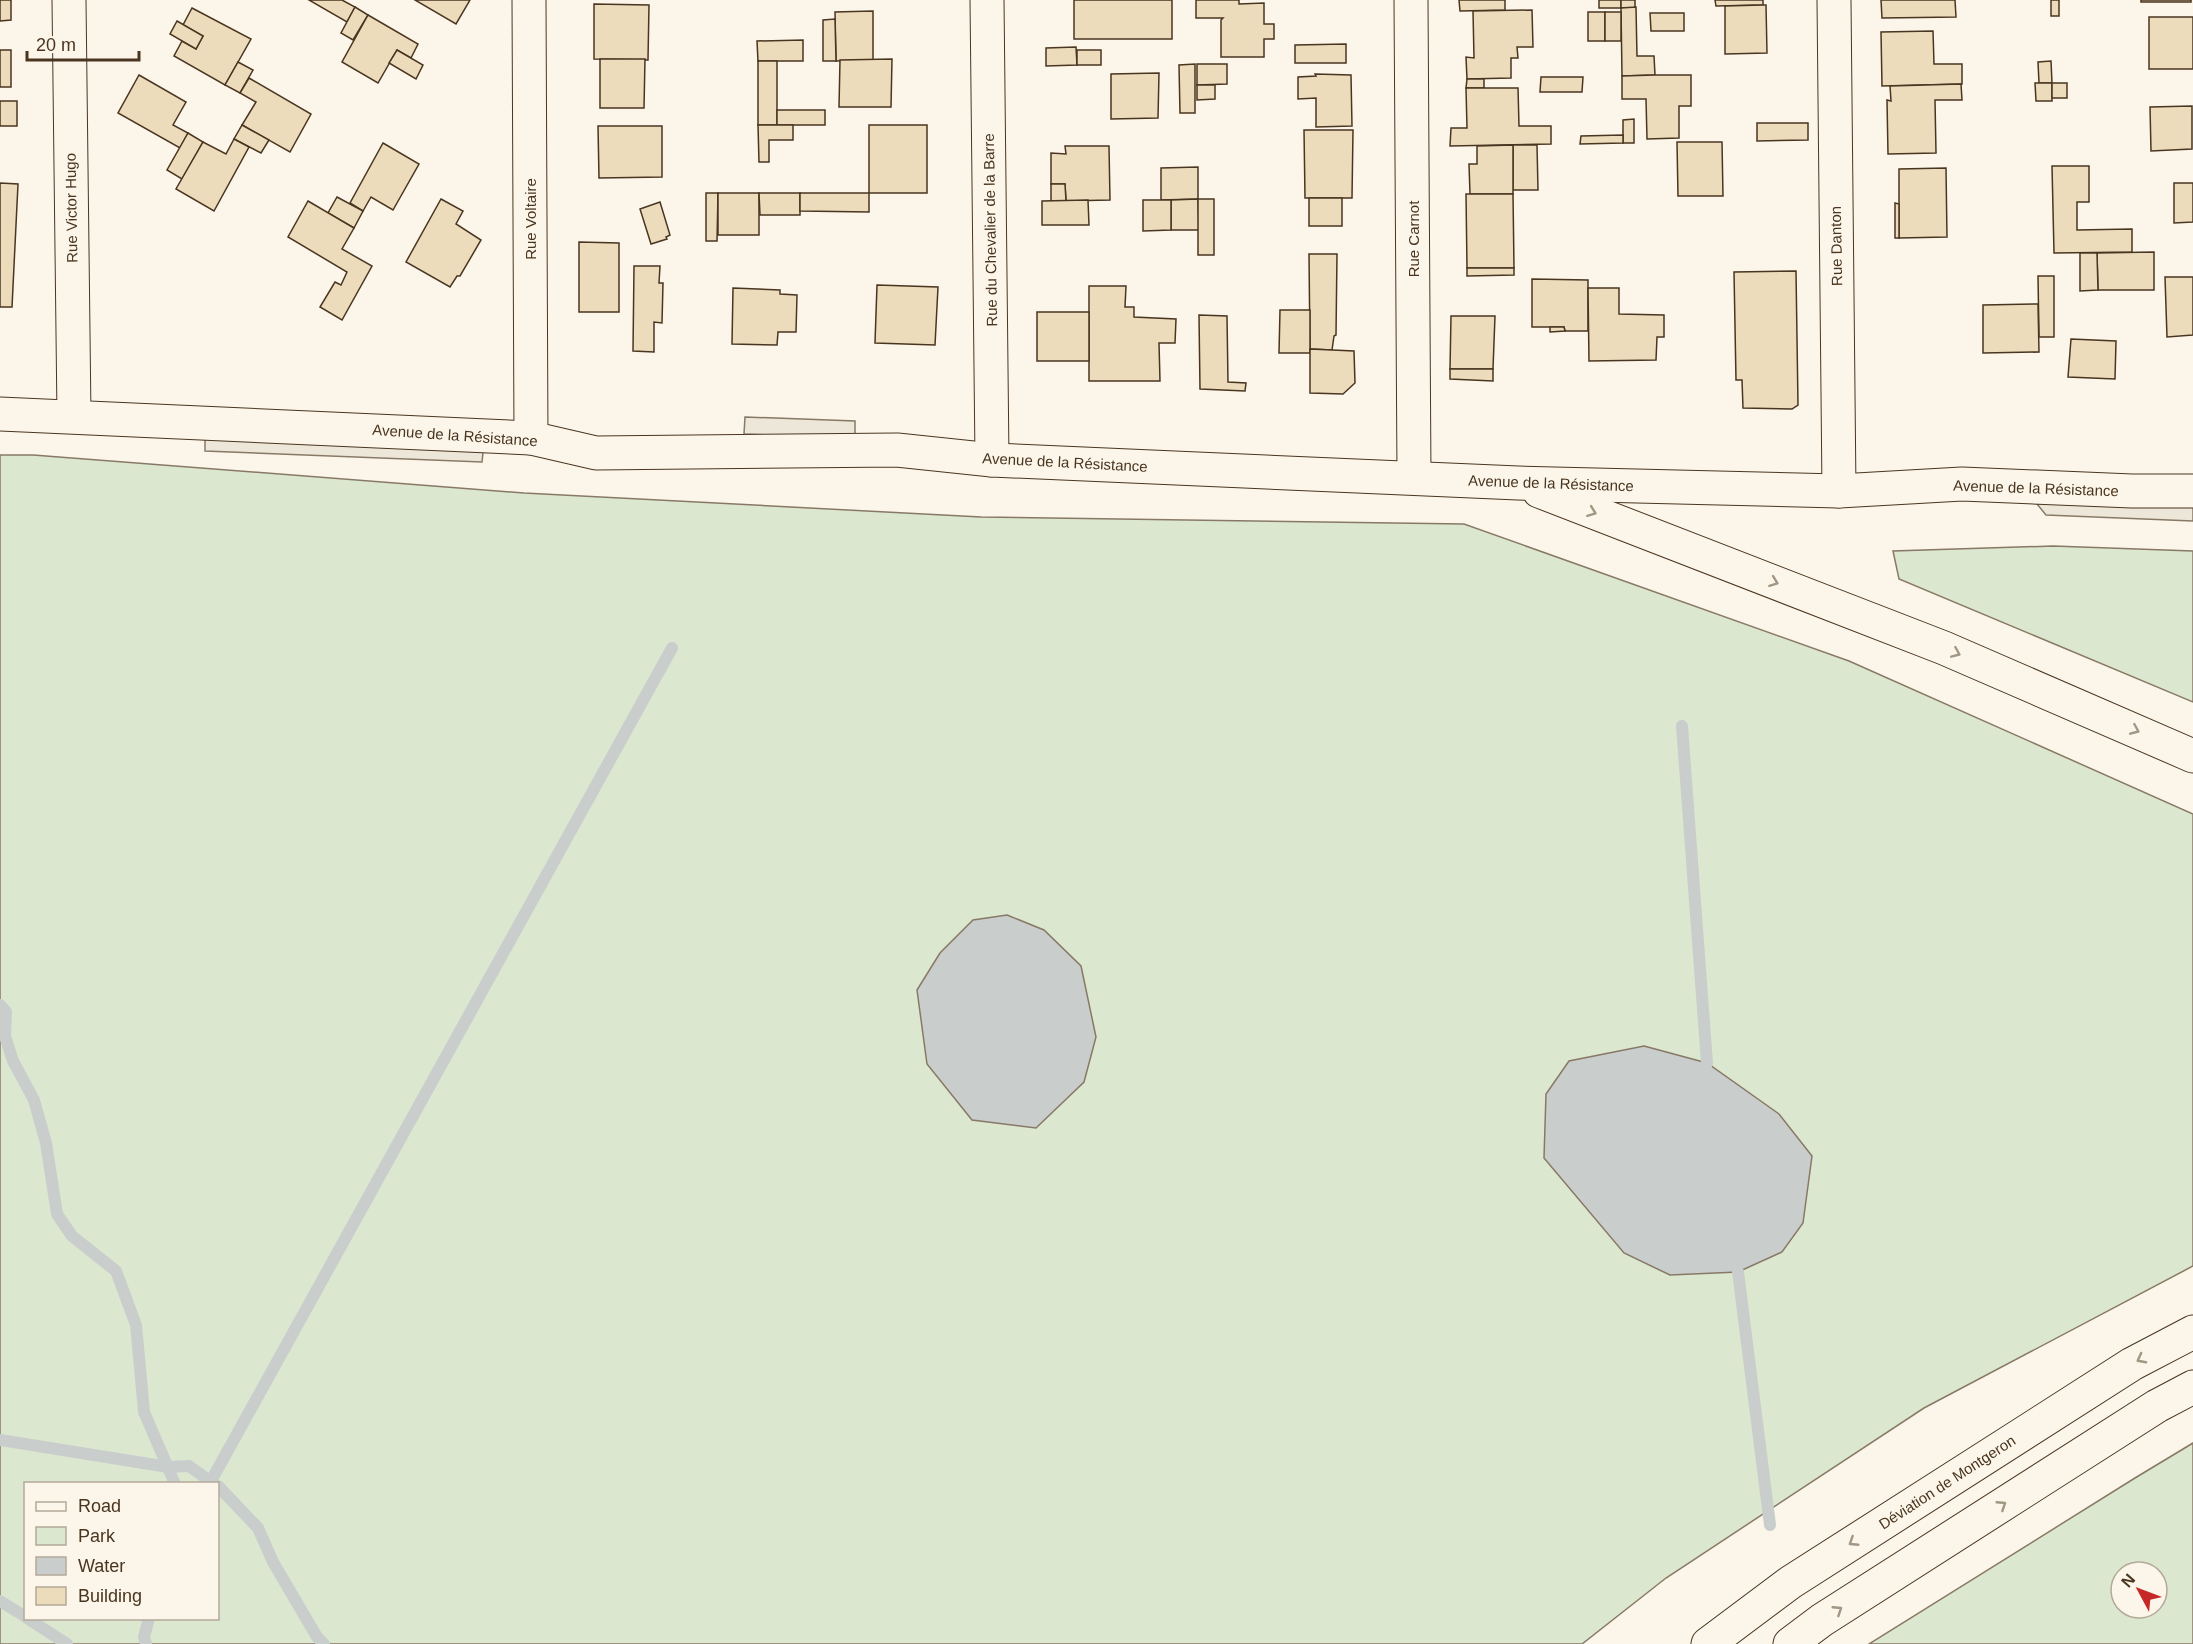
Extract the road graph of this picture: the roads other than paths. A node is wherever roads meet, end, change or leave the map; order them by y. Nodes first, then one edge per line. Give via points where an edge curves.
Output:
1 (69, 0) edge
2 (529, 0) edge
3 (987, 0) edge
4 (1410, 0) edge
5 (1834, 0) edge
6 (0, 414) edge
7 (74, 416) junction
8 (531, 438) junction
9 (992, 460) junction
10 (1414, 477) junction
11 (1518, 483) junction
12 (1839, 491) junction
13 (2193, 491) edge
14 (2193, 756) edge
15 (2193, 1332) edge
16 (2193, 1387) edge
17 (1708, 1644) edge
18 (1790, 1644) edge

1 - 7 main road, Rue Victor Hugo
2 - 8 main road, Rue Voltaire
3 - 9 main road, Rue du Chevalier de la Barre
4 - 10 main road, Rue Carnot
5 - 12 main road, Rue Danton
6 - 7 main road, Avenue de la Résistance
7 - 8 main road, Avenue de la Résistance
8 - 9 main road, Avenue de la Résistance via 596,453 897,450
9 - 10 main road, Avenue de la Résistance
10 - 11 main road, Avenue de la Résistance
11 - 12 main road, Avenue de la Résistance
11 -> 14 main road via 1944,648
12 - 13 main road, Avenue de la Résistance via 1962,484
15 -> 17 main road, Déviation de Montgeron via 2132,1364 1821,1562
18 -> 16 main road via 2137,1419

